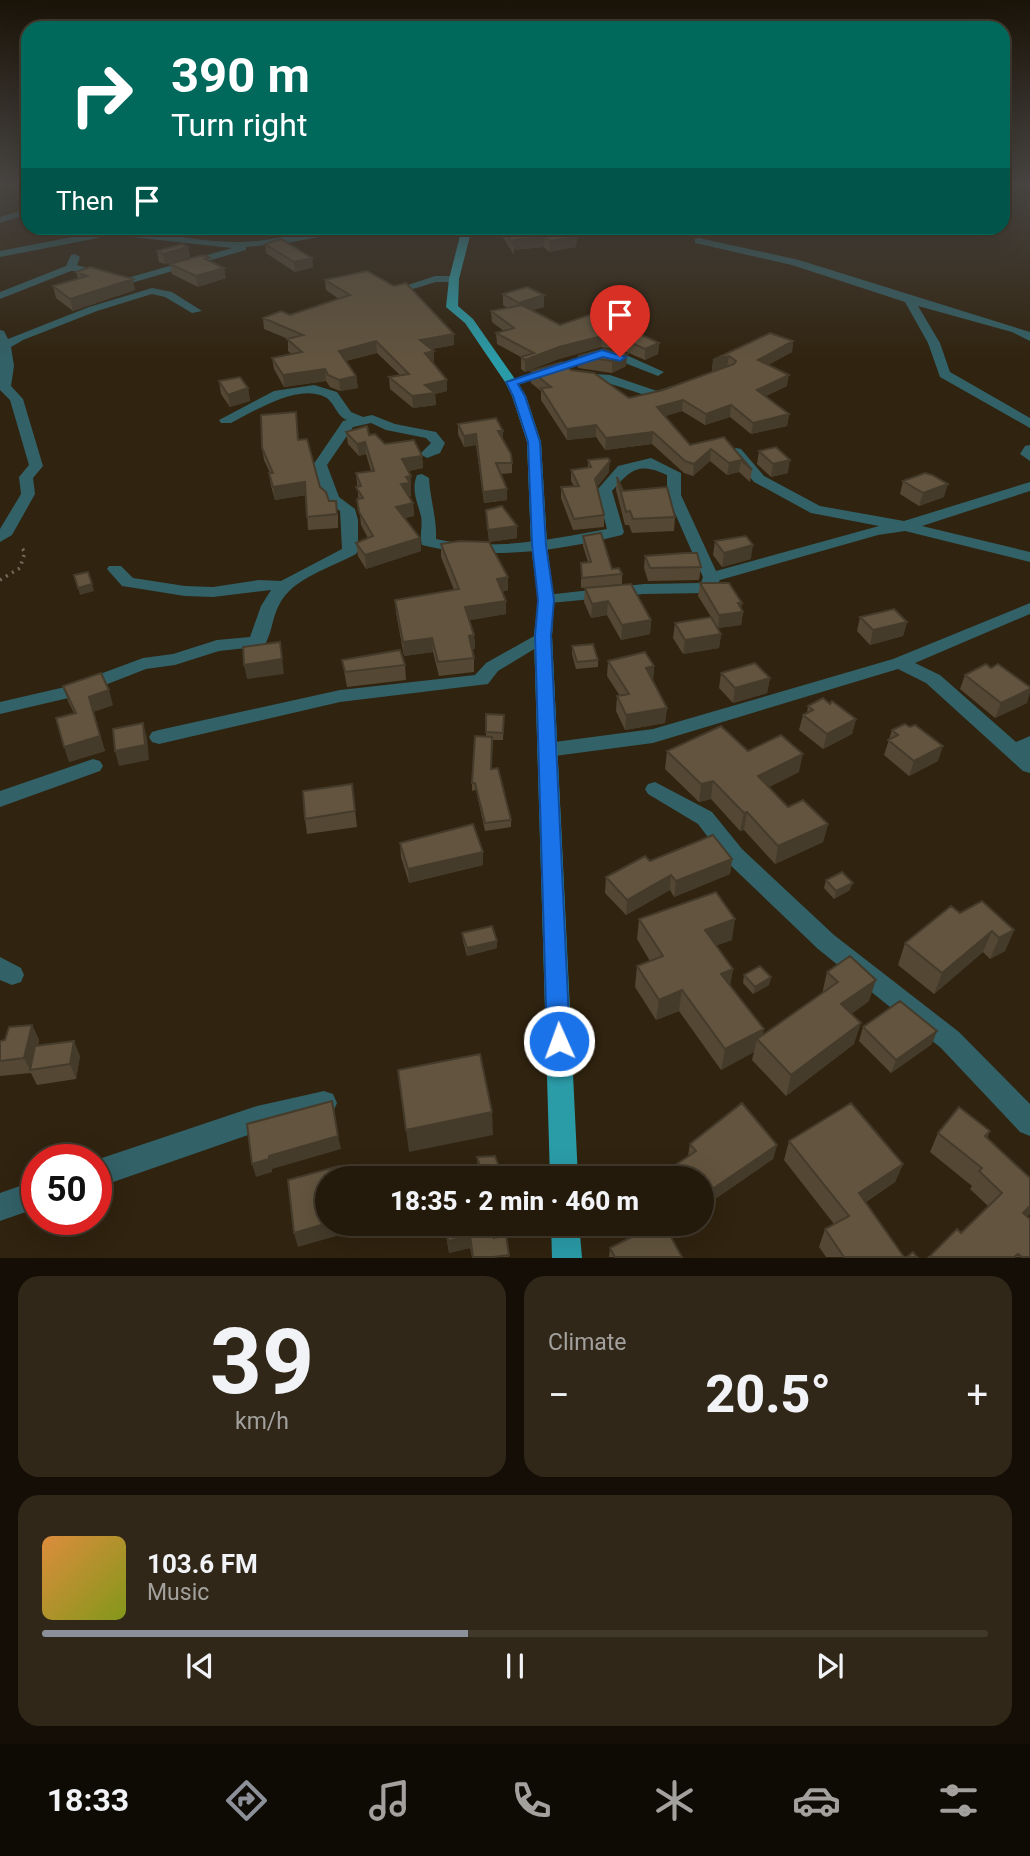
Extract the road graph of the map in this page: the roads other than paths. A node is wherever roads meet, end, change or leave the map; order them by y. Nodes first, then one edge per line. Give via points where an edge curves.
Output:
1 (48, 244) edge
2 (223, 244) edge
3 (252, 244) edge
4 (259, 244) edge
5 (463, 244) edge
6 (711, 244) edge
7 (0, 254) edge
8 (454, 279) junction
9 (396, 291) edge
10 (0, 296) edge
11 (909, 300) junction
12 (197, 311) dead end
13 (1030, 337) edge
14 (3, 340) edge
15 (564, 364) junction
16 (657, 372) dead end
17 (512, 382) junction
18 (680, 388) edge
19 (226, 420) dead end
20 (362, 421) junction
21 (1030, 424) edge
22 (728, 442) edge
23 (1030, 449) edge
24 (427, 454) dead end
25 (1030, 457) edge
26 (422, 478) dead end
27 (1030, 486) edge
28 (905, 526) junction
29 (0, 537) edge
30 (539, 545) junction
31 (1030, 557) edge
32 (116, 569) dead end
33 (711, 577) junction
34 (285, 586) junction
35 (546, 600) junction
36 (1030, 608) edge
37 (543, 636) junction
38 (899, 663) junction
39 (0, 708) edge
40 (159, 737) dead end
41 (547, 750) junction
42 (1025, 754) edge
43 (93, 766) dead end
44 (655, 789) dead end
45 (0, 799) edge
46 (324, 1103) edge
47 (1030, 1123) edge
48 (564, 1166) edge
49 (112, 1169) edge
50 (21, 1199) edge
51 (0, 1206) edge
52 (566, 1236) edge
53 (567, 1258) edge

1 - 7 street
2 - 3 street
4 - 10 street via 124,282 72,262
5 - 8 main road
6 - 11 street via 795,262
8 - 9 street via 435,279
8 - 17 main road via 452,307 469,321
11 - 13 street
11 - 21 street via 934,343 944,374
12 - 14 street via 168,294 152,291
14 - 29 street via 8,371 4,387 16,399 36,466 26,477 27,494
15 - 16 street via 602,354
15 - 17 street
15 - 18 street via 575,376 610,379 657,395
17 - 30 main road via 534,442
19 - 20 street via 279,394 314,389 332,395 346,415
20 - 24 street via 372,419 431,435 438,443
20 - 34 street via 348,424 320,465 332,499 347,509 350,551
22 - 28 street via 759,479 816,510
23 - 25 street
26 - 30 street via 428,542 445,548
27 - 28 street
28 - 31 street
28 - 33 street
30 - 33 street via 616,532 604,490 623,469 651,462 674,473 674,495
30 - 35 main road
32 - 34 street via 128,582 185,591
33 - 35 street via 706,588 645,589
34 - 39 street via 265,615 258,642 217,646 143,664 70,692
35 - 37 main road
36 - 38 street
37 - 40 street via 492,667 481,680 340,696
37 - 41 main road
38 - 41 street via 653,736
38 - 42 street via 933,679
41 - 48 main road
43 - 45 street
44 - 47 street via 705,818 734,855 826,942 950,1040
46 - 49 street via 257,1119
50 - 51 street
52 - 53 main road

